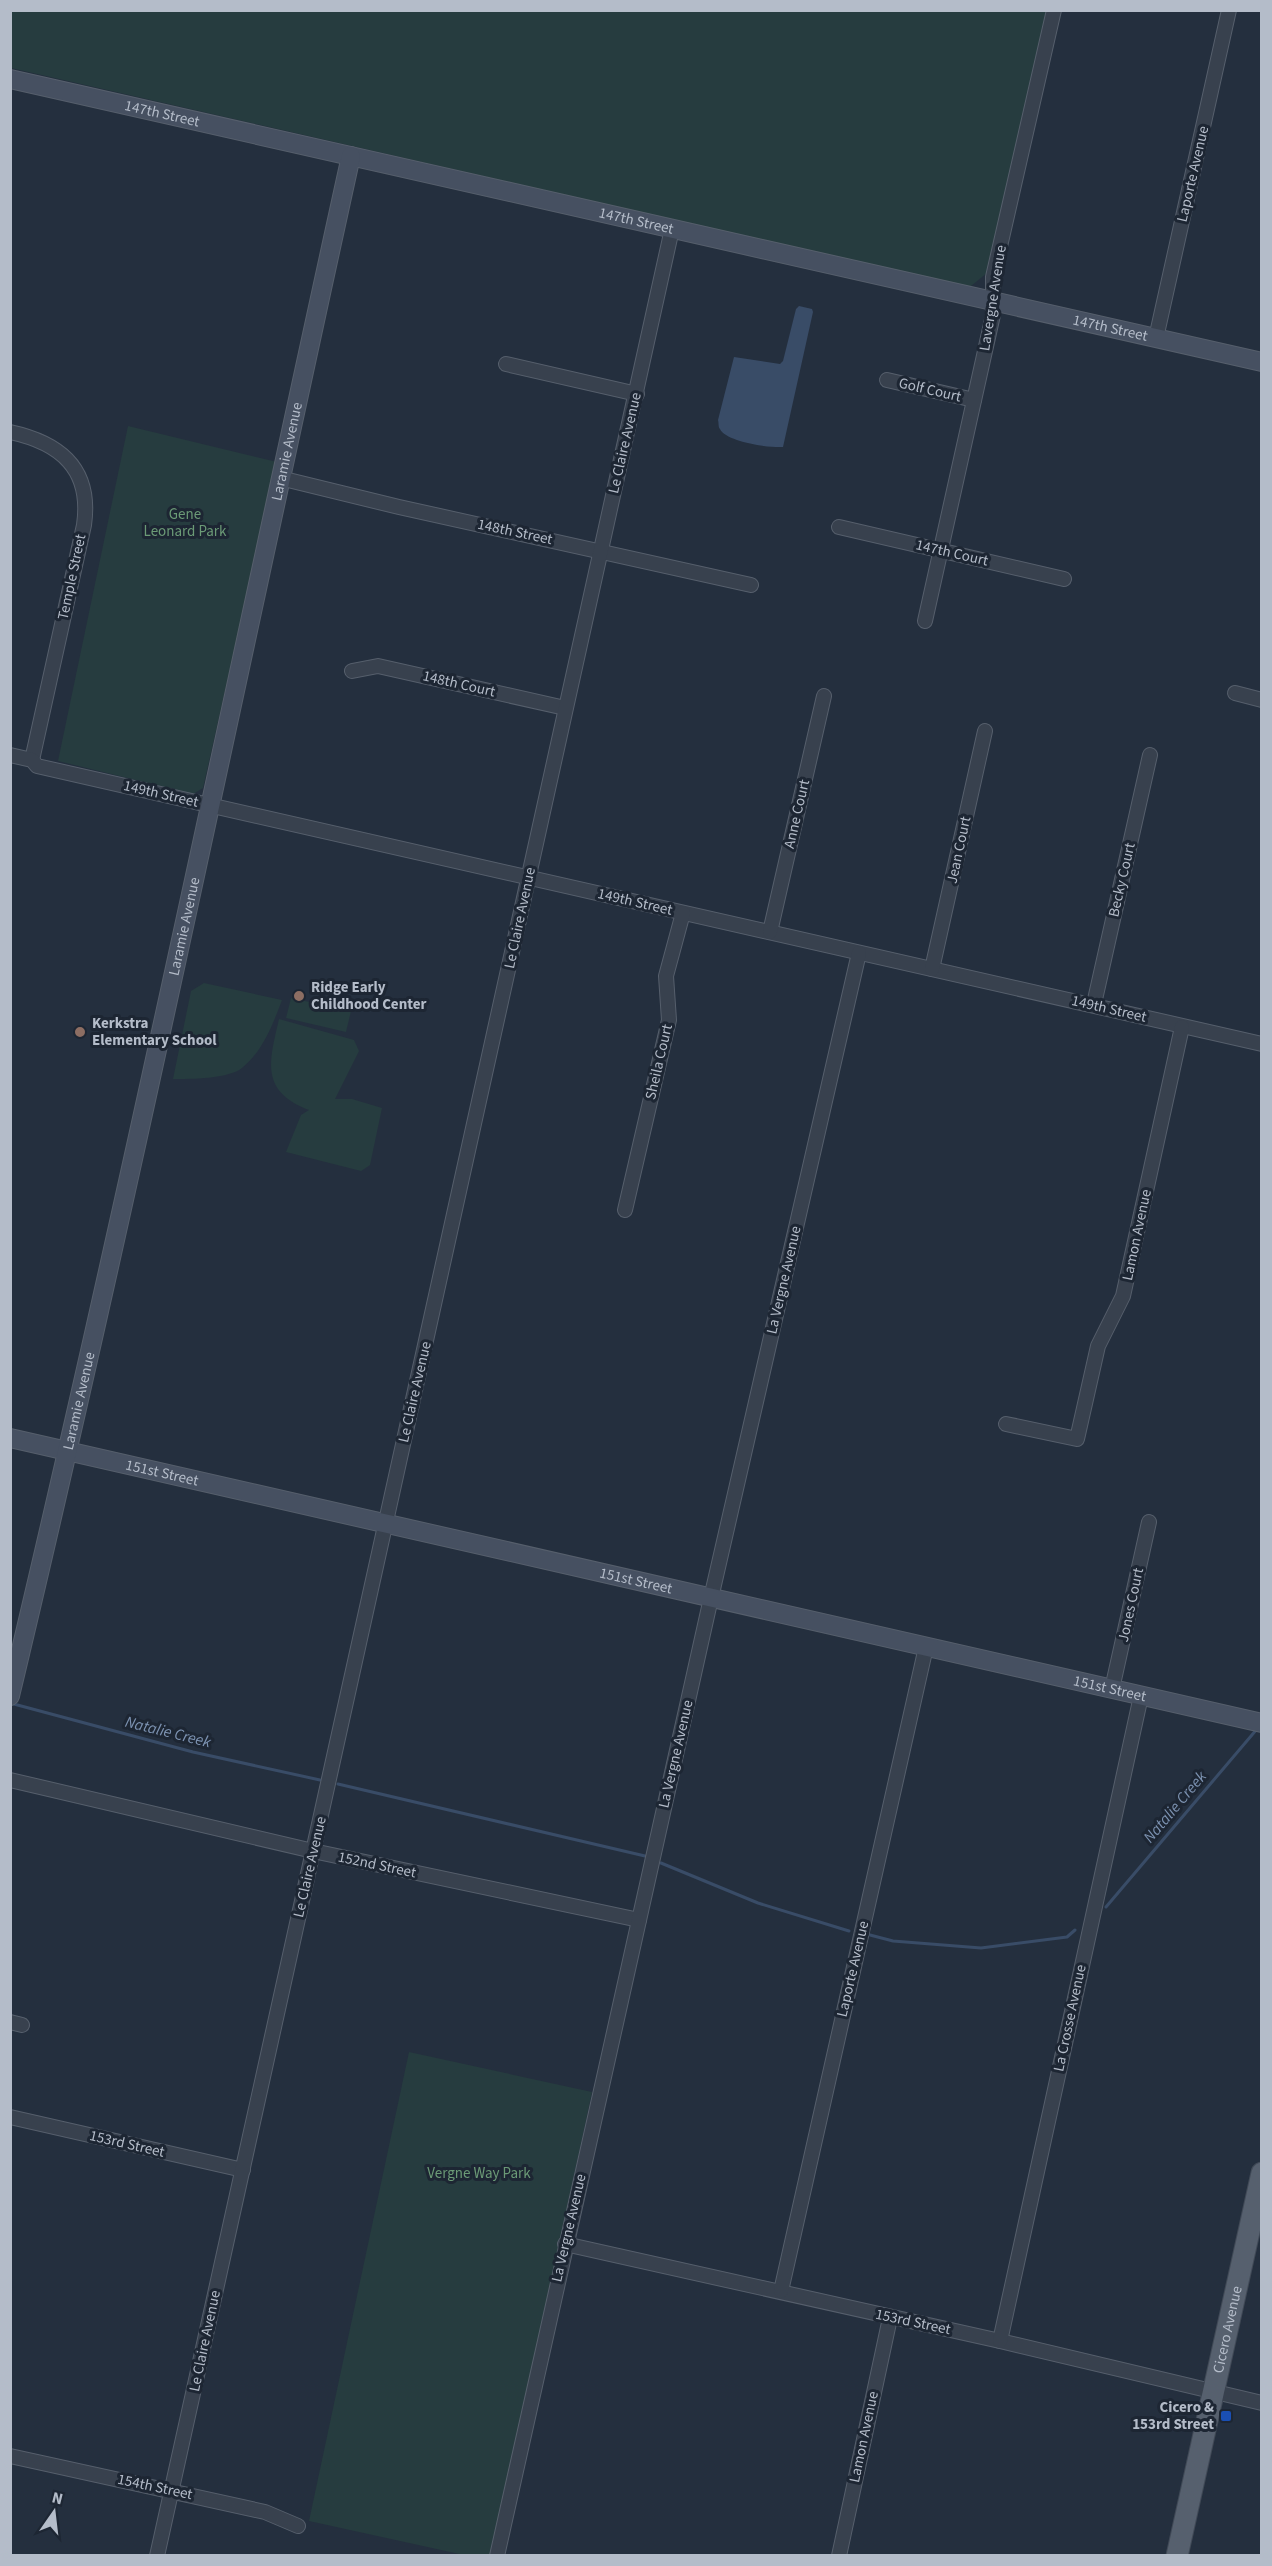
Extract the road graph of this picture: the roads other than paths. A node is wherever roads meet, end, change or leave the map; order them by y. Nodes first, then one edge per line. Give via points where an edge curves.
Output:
1 (1054, 10) edge
2 (1229, 10) edge
3 (10, 79) edge
4 (351, 156) junction
5 (672, 229) junction
6 (993, 301) junction
7 (1156, 338) junction
8 (1262, 362) edge
9 (506, 364) dead end
10 (887, 380) dead end
11 (637, 394) junction
12 (974, 399) junction
13 (10, 432) edge
14 (280, 478) junction
15 (839, 527) dead end
16 (940, 550) junction
17 (602, 551) junction
18 (1064, 579) dead end
19 (751, 585) dead end
20 (925, 621) dead end
21 (352, 671) dead end
22 (1235, 693) dead end
23 (824, 696) dead end
24 (1262, 699) edge
25 (566, 708) junction
26 (985, 731) dead end
27 (10, 755) edge
28 (1150, 755) dead end
29 (32, 760) junction
30 (212, 805) junction
31 (529, 878) junction
32 (683, 913) junction
33 (770, 932) junction
34 (859, 953) junction
35 (932, 969) junction
36 (1094, 1004) junction
37 (1182, 1027) junction
38 (1262, 1044) edge
39 (625, 1210) dead end
40 (1006, 1424) dead end
41 (10, 1438) edge
42 (68, 1452) junction
43 (1149, 1522) dead end
44 (386, 1524) junction
45 (711, 1598) junction
46 (926, 1647) junction
47 (1113, 1689) junction
48 (1141, 1695) junction
49 (11, 1696) edge
50 (1258, 1722) edge
51 (10, 1780) edge
52 (314, 1851) junction
53 (639, 1920) junction
54 (10, 2117) edge
55 (243, 2170) junction
56 (1262, 2173) edge
57 (565, 2244) junction
58 (781, 2291) junction
59 (890, 2318) junction
60 (1000, 2341) junction
61 (1213, 2392) junction
62 (1262, 2403) edge
63 (10, 2456) edge
64 (171, 2490) junction
65 (298, 2526) dead end
66 (157, 2556) edge
67 (497, 2556) edge
68 (839, 2556) edge
69 (1178, 2556) edge

1 - 6 street, Lavergne Avenue via 993,277
2 - 7 street, Laporte Avenue
3 - 4 street, 147th Street
4 - 5 street, 147th Street
4 - 14 street, Laramie Avenue
5 - 6 street, 147th Street
5 - 11 street, Le Claire Avenue
6 - 7 street, 147th Street
6 - 12 street, Lavergne Avenue
7 - 8 street, 147th Street
9 - 11 street
10 - 12 street, Golf Court
11 - 17 street, Le Claire Avenue
12 - 16 street, Lavergne Avenue
13 - 29 street, Temple Street via 34,437 57,449 77,473 86,500 84,525
14 - 17 street, 148th Street
14 - 30 street, Laramie Avenue
15 - 16 street, 147th Court
16 - 18 street, 147th Court
16 - 20 street, Lavergne Avenue
17 - 19 street, 148th Street
17 - 25 street, Le Claire Avenue
21 - 25 street, 148th Court via 378,666
22 - 24 street
23 - 33 street, Anne Court
25 - 31 street, Le Claire Avenue
26 - 35 street, Jean Court
27 - 29 street, 149th Street
28 - 36 street, Becky Court
29 - 30 street, 149th Street via 37,765
30 - 31 street, 149th Street
30 - 42 street, Laramie Avenue
31 - 32 street, 149th Street
31 - 44 street, Le Claire Avenue
32 - 33 street, 149th Street
32 - 39 street, Sheila Court via 666,976 669,1020
33 - 34 street, 149th Street
34 - 35 street, 149th Street
34 - 45 street, La Vergne Avenue
35 - 36 street, 149th Street
36 - 37 street, 149th Street
37 - 38 street, 149th Street
37 - 40 street, Lamon Avenue via 1123,1296 1098,1346 1077,1439
41 - 42 street, 151st Street
42 - 44 street, 151st Street
42 - 49 street, Laramie Avenue
43 - 47 street, Jones Court
44 - 45 street, 151st Street
44 - 52 street, Le Claire Avenue
45 - 46 street, 151st Street
45 - 53 street, La Vergne Avenue
46 - 47 street, 151st Street
46 - 58 street, Laporte Avenue
47 - 48 street, 151st Street
48 - 50 street, 151st Street
48 - 60 street, La Crosse Avenue
51 - 52 street, 152nd Street
52 - 53 street, 152nd Street
52 - 55 street, Le Claire Avenue
53 - 57 street, La Vergne Avenue
54 - 55 street, 153rd Street
55 - 64 street, Le Claire Avenue
56 - 61 main road, Cicero Avenue
57 - 58 street, 153rd Street
57 - 67 street, La Vergne Avenue
58 - 59 street, 153rd Street
59 - 60 street, 153rd Street
59 - 68 street, Lamon Avenue
60 - 61 street, 153rd Street
61 - 62 street, 153rd Street
61 - 69 main road, Cicero Avenue
63 - 64 street, 154th Street
64 - 65 street, 154th Street via 265,2512
64 - 66 street, Le Claire Avenue

